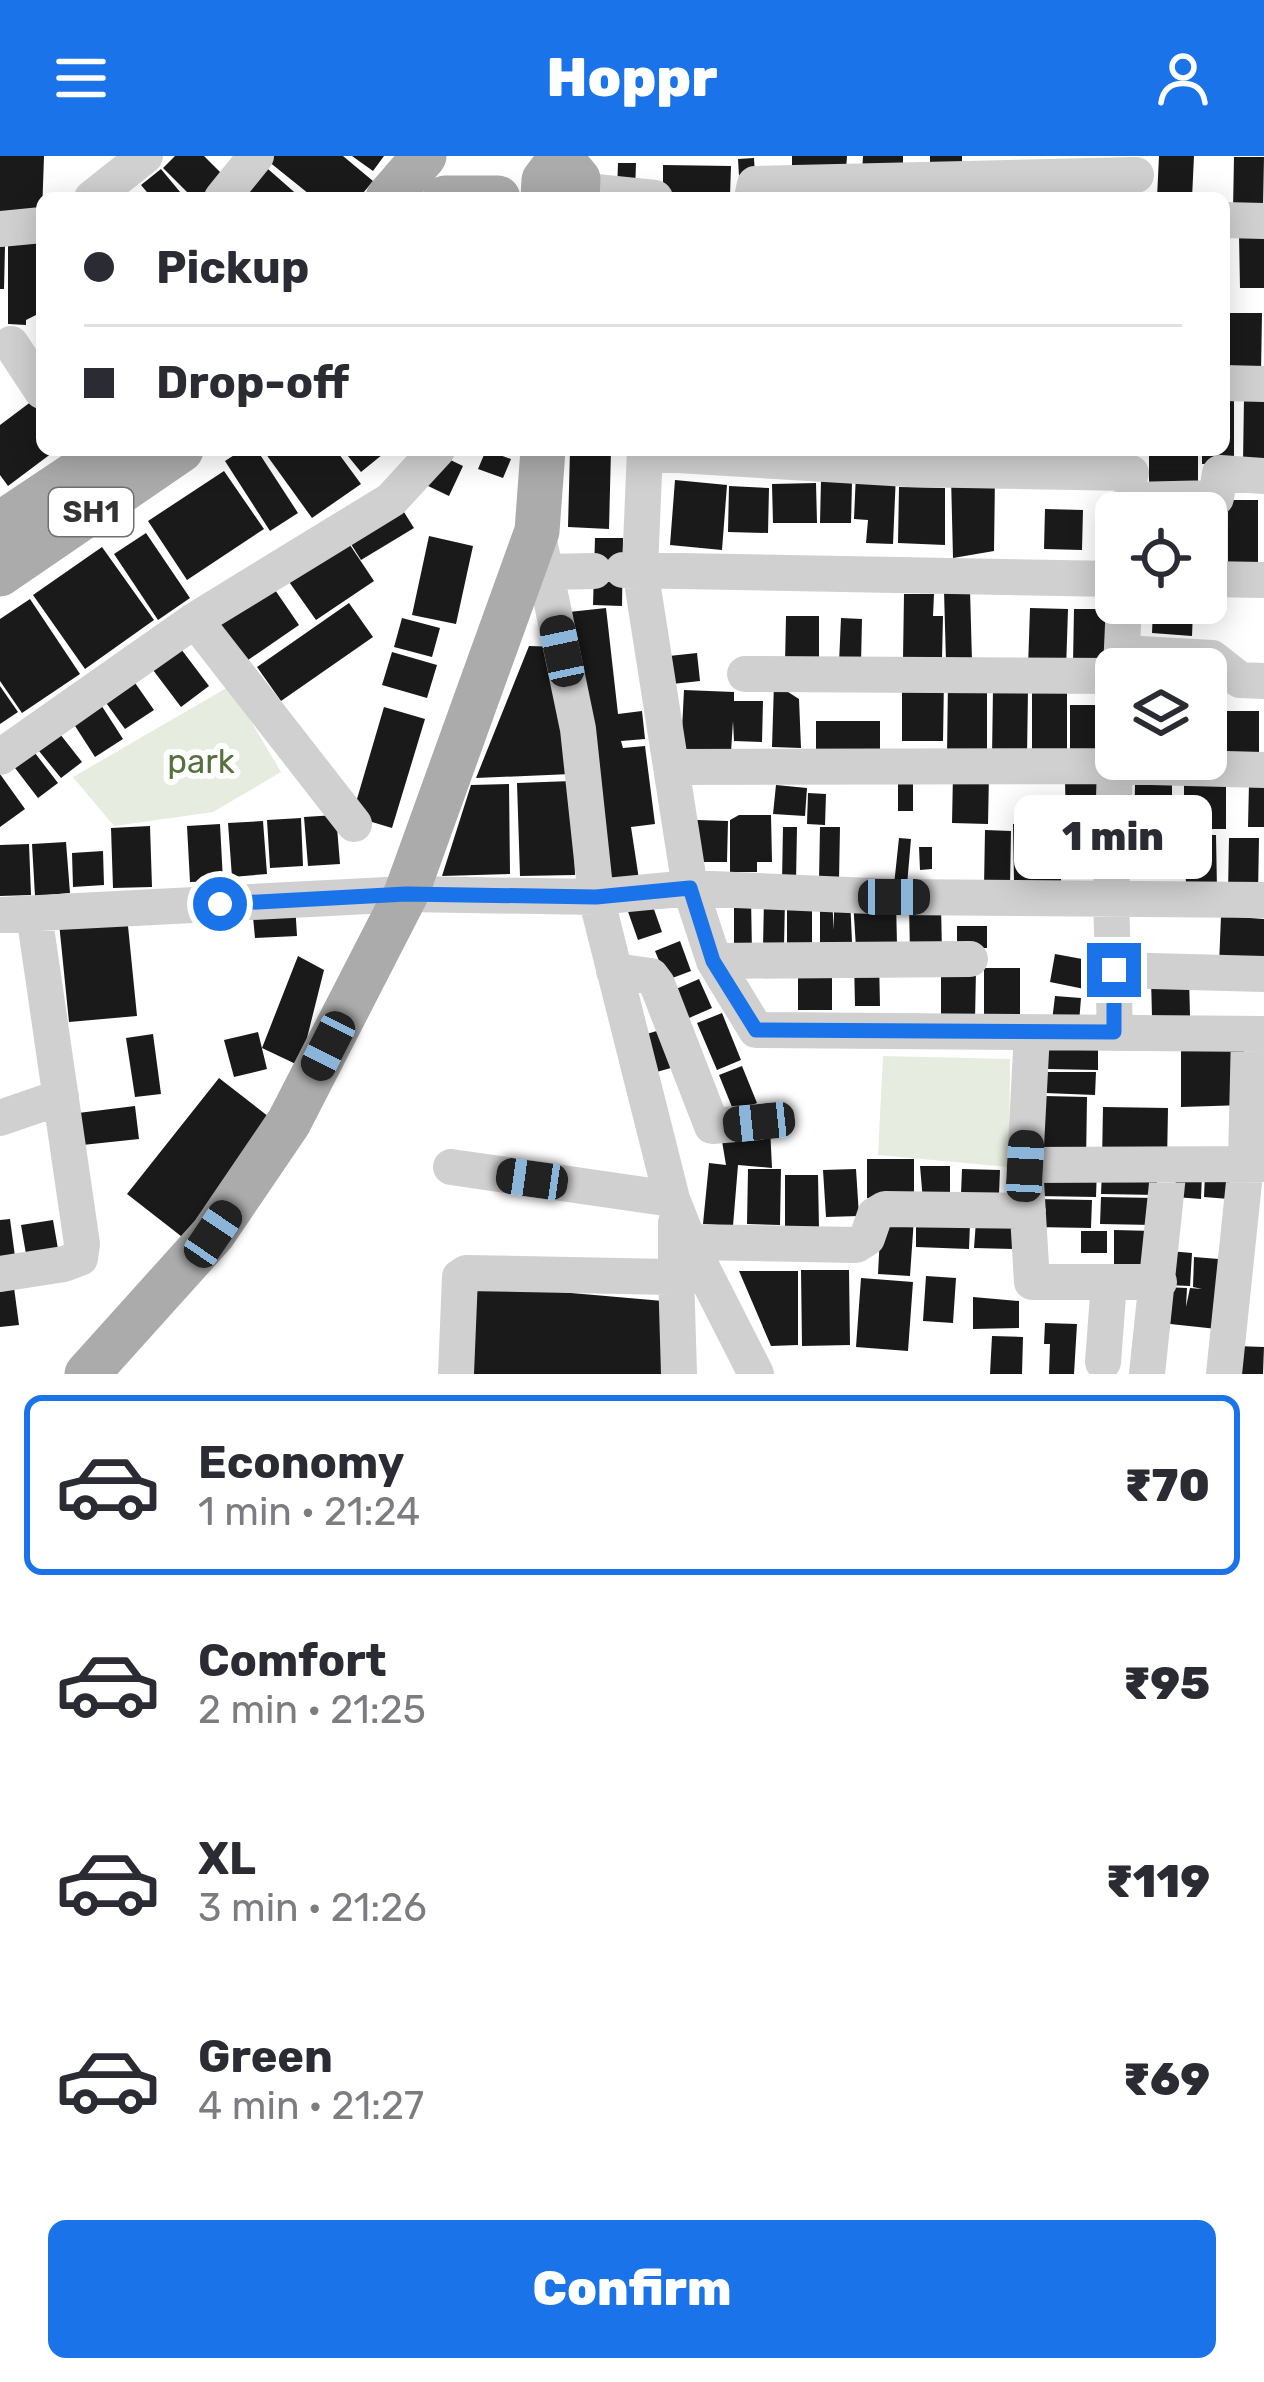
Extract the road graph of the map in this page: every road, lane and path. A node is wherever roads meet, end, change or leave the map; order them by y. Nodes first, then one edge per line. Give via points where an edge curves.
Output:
1 (145, 156) edge
2 (256, 156) edge
3 (424, 156) edge
4 (468, 156) edge
5 (1136, 176) edge
6 (568, 181) edge
7 (100, 192) edge
8 (227, 192) edge
9 (393, 192) edge
10 (440, 192) edge
11 (624, 192) edge
12 (753, 192) edge
13 (1230, 220) edge
14 (1264, 221) edge
15 (36, 226) edge
16 (0, 229) edge
17 (18, 338) edge
18 (36, 378) edge
19 (1230, 383) edge
20 (1264, 384) edge
21 (91, 456) edge
22 (172, 456) edge
23 (431, 456) edge
24 (543, 456) edge
25 (644, 456) edge
26 (703, 456) edge
27 (1264, 476) edge
28 (1130, 484) edge
29 (0, 524) edge
30 (542, 551) junction
31 (619, 570) junction
32 (0, 574) edge
33 (1095, 579) edge
34 (1227, 580) edge
35 (1264, 580) edge
36 (195, 620) junction
37 (1095, 667) edge
38 (1227, 669) edge
39 (745, 674) dead end
40 (1264, 681) edge
41 (1095, 750) edge
42 (0, 757) edge
43 (1227, 765) edge
44 (672, 767) junction
45 (1264, 770) edge
46 (1113, 780) edge
47 (354, 824) dead end
48 (690, 888) junction
49 (406, 894) junction
50 (596, 897) junction
51 (1111, 898) junction
52 (1264, 900) edge
53 (17, 914) edge
54 (970, 959) dead end
55 (713, 961) junction
56 (614, 970) junction
57 (1114, 970) junction
58 (1264, 974) edge
59 (1114, 1032) junction
60 (1032, 1033) junction
61 (1256, 1034) edge
62 (61, 1097) junction
63 (1255, 1104) edge
64 (0, 1118) edge
65 (759, 1122) dead end
66 (1255, 1164) edge
67 (1169, 1165) junction
68 (1025, 1166) junction
69 (451, 1167) dead end
70 (1028, 1211) junction
71 (678, 1230) junction
72 (0, 1274) edge
73 (1109, 1282) junction
74 (1159, 1282) junction
75 (1246, 1337) edge
76 (1103, 1362) dead end
77 (87, 1374) edge
78 (456, 1374) edge
79 (679, 1374) edge
80 (756, 1374) edge
81 (1147, 1374) edge
82 (1224, 1374) edge

1 - 7 street
2 - 8 street
3 - 9 main road
4 - 10 main road
5 - 12 street via 755,184
6 - 11 street
13 - 14 street
15 - 16 street
17 - 18 street
19 - 20 street
21 - 29 main road, SH1
22 - 32 main road, SH1
23 - 36 street via 391,500
24 - 30 main road
25 - 31 street
26 - 28 street
27 - 28 street via 1220,473 1216,498
30 - 31 street
30 - 49 main road
30 - 50 street via 578,730
31 - 33 street
31 - 44 street
34 - 35 street
36 - 42 street
36 - 47 street
37 - 39 street
38 - 40 street via 1240,680
41 - 44 street
43 - 45 street
44 - 48 street
46 - 51 street
48 - 50 street
48 - 51 street
48 - 55 street
49 - 50 street
49 - 53 street
49 - 77 main road via 289,1122 213,1234
50 - 56 street
51 - 52 street
51 - 57 street
53 - 62 street
54 - 55 street
55 - 60 street via 756,1030
56 - 65 street via 657,984 712,1126
56 - 71 street
57 - 58 street
57 - 59 street
59 - 60 street
59 - 61 street
60 - 68 street
61 - 63 street
62 - 64 street
62 - 72 street via 80,1258
63 - 66 street
66 - 67 street
66 - 75 street
67 - 68 street
67 - 74 street
68 - 70 street
69 - 71 street
70 - 71 street via 884,1209 856,1245
70 - 73 street via 1032,1282
71 - 78 street via 670,1277 466,1273
71 - 79 street
71 - 80 street
73 - 74 street
73 - 76 street
74 - 81 street
75 - 82 street

